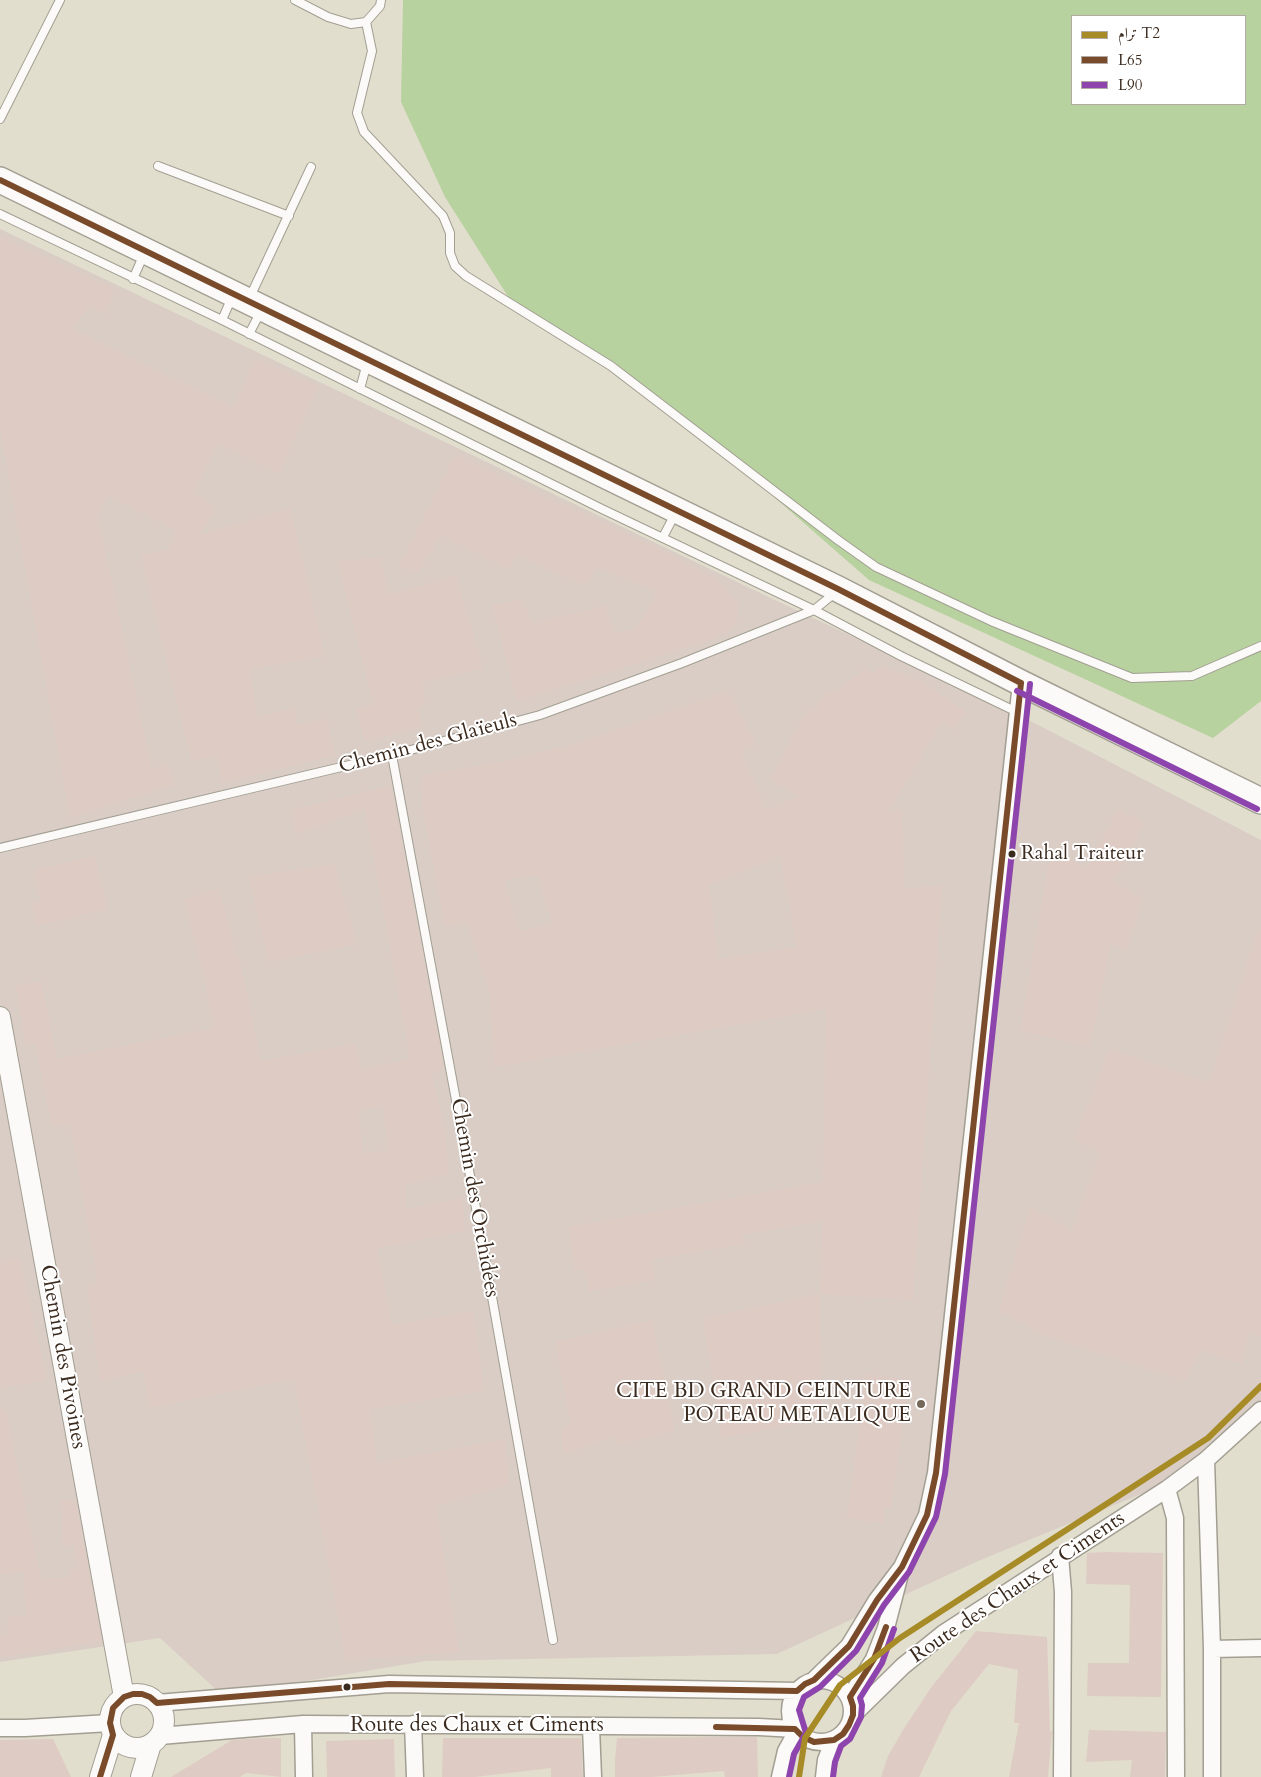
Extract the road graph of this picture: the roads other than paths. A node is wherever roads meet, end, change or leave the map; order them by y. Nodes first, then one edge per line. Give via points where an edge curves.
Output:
1 (60, 0) edge
2 (295, 0) edge
3 (381, 0) edge
4 (366, 22) junction
5 (0, 119) edge
6 (158, 166) dead end
7 (311, 167) dead end
8 (0, 180) edge
9 (0, 214) edge
10 (289, 216) junction
11 (146, 250) junction
12 (133, 278) junction
13 (248, 300) junction
14 (222, 320) junction
15 (249, 334) junction
16 (368, 359) junction
17 (360, 389) junction
18 (677, 510) junction
19 (663, 537) junction
20 (838, 589) junction
21 (814, 610) junction
22 (1261, 646) edge
23 (1021, 683) junction
24 (1018, 712) junction
25 (392, 755) junction
26 (1261, 801) edge
27 (0, 848) edge
28 (0, 1017) edge
29 (1261, 1410) edge
30 (1206, 1460) junction
31 (1166, 1489) junction
32 (1060, 1556) junction
33 (902, 1567) junction
34 (553, 1640) dead end
35 (1212, 1648) junction
36 (1261, 1648) edge
37 (814, 1680) junction
38 (797, 1691) junction
39 (850, 1696) junction
40 (124, 1697) junction
41 (156, 1703) junction
42 (853, 1715) junction
43 (304, 1724) junction
44 (413, 1724) junction
45 (591, 1727) junction
46 (0, 1728) edge
47 (111, 1729) junction
48 (796, 1730) junction
49 (156, 1740) junction
50 (834, 1740) junction
51 (100, 1777) edge
52 (141, 1777) edge
53 (304, 1777) edge
54 (415, 1777) edge
55 (593, 1777) edge
56 (780, 1777) edge
57 (824, 1777) edge
58 (1062, 1777) edge
59 (1176, 1777) edge
60 (1212, 1777) edge

1 - 5 lane
2 - 4 lane via 328,17 351,24
3 - 4 lane via 380,6
4 - 22 lane via 372,51 357,113 364,132 443,216 450,233 450,253 455,266 611,366 876,567 991,621 1132,678 1192,676
6 - 10 lane
7 - 10 lane
8 - 11 main road
9 - 12 lane
10 - 13 lane
11 - 12 lane
11 - 13 main road
12 - 14 lane
13 - 14 lane
13 - 15 lane
13 - 16 main road
14 - 15 lane
15 - 17 lane
16 - 17 lane
16 - 18 main road
17 - 19 lane
18 - 19 lane
18 - 20 main road
19 - 21 lane
20 - 21 lane, Chemin des Glaïeuls
20 - 23 main road
21 - 24 lane
21 - 25 lane, Chemin des Glaïeuls via 540,715
23 - 24 street, Route des Chaux et Ciments
23 - 26 main road
24 - 33 street, Route des Chaux et Ciments via 936,1473 927,1515
25 - 27 lane, Chemin des Glaïeuls
25 - 34 lane, Chemin des Orchidées
28 - 40 street, Chemin des Pivoines
29 - 30 street, Route des Chaux et Ciments
30 - 31 street, Route des Chaux et Ciments
30 - 35 street
31 - 32 street, Route des Chaux et Ciments
31 - 59 street via 1175,1518
32 - 42 street, Route des Chaux et Ciments via 944,1633 903,1666
32 - 58 street via 1063,1592
33 - 37 street, Route des Chaux et Ciments via 849,1646
33 - 39 street, Route des Chaux et Ciments via 874,1659
35 - 36 street
35 - 60 street
37 - 38 street
37 - 39 street via 832,1681
38 - 41 street, Route des Chaux et Ciments via 389,1684
38 - 48 street via 790,1710
39 - 42 street
40 - 41 street via 142,1694
40 - 47 street via 113,1708
41 - 49 street via 164,1718
42 - 50 street via 843,1734
43 - 44 street, Route des Chaux et Ciments
43 - 49 street, Route des Chaux et Ciments
43 - 53 street
44 - 45 street, Route des Chaux et Ciments
44 - 54 street
45 - 48 street, Route des Chaux et Ciments
45 - 55 street
46 - 47 street
47 - 49 street via 126,1747 144,1748
47 - 51 street
48 - 50 street via 814,1742
48 - 56 street via 786,1751
49 - 52 street
50 - 57 street via 826,1760

